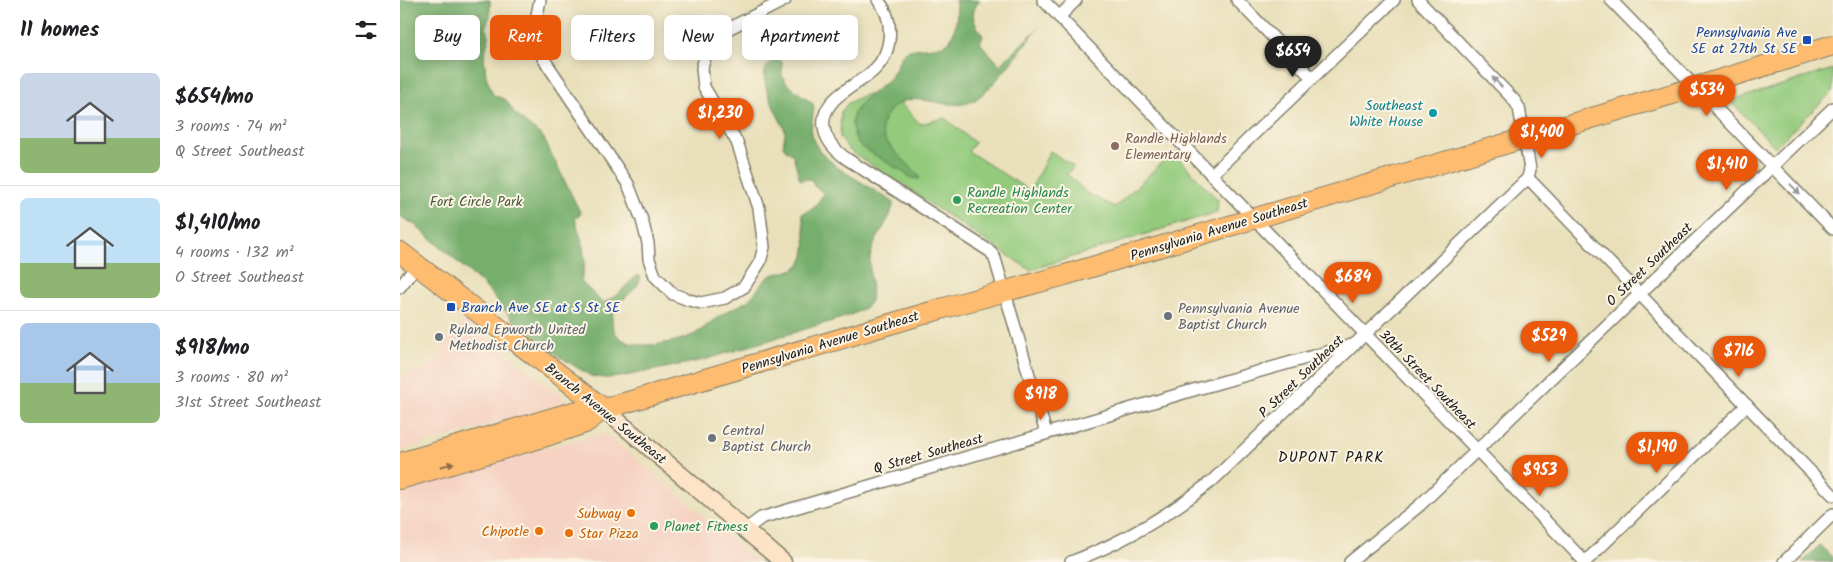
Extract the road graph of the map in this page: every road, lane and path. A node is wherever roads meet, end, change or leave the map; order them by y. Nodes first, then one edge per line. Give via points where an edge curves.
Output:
1 (540, 0) edge
2 (785, 0) edge
3 (878, 0) edge
4 (1043, 0) edge
5 (1076, 0) edge
6 (1237, 0) edge
7 (1394, 0) edge
8 (1418, 0) edge
9 (1611, 0) edge
10 (1059, 16) junction
11 (1833, 45) edge
12 (1312, 78) junction
13 (1696, 87) junction
14 (1833, 108) edge
15 (1524, 130) junction
16 (1772, 166) junction
17 (1212, 175) junction
18 (1528, 178) junction
19 (1253, 218) junction
20 (1833, 229) edge
21 (400, 252) edge
22 (417, 265) junction
23 (400, 287) edge
24 (1004, 292) junction
25 (1640, 294) junction
26 (1365, 335) junction
27 (1354, 345) junction
28 (1747, 405) junction
29 (604, 409) junction
30 (1046, 433) junction
31 (1477, 451) junction
32 (400, 463) edge
33 (400, 479) edge
34 (1833, 495) edge
35 (1833, 514) edge
36 (745, 530) junction
37 (783, 562) edge
38 (1071, 562) edge
39 (1350, 562) edge
40 (1585, 562) edge
41 (1784, 562) edge

1 - 2 street via 536,30 543,58 628,184 642,220 655,276 673,294 701,302 725,298 744,287 760,262 764,247 759,208 737,142 704,87 702,68 707,50 720,33
3 - 24 street via 889,23 887,49 875,69 830,105 824,122 826,138 847,159 991,252
4 - 10 street, 30th Street Southeast
5 - 10 street
6 - 12 street
7 - 12 street
15 -> 8 street via 1514,100
9 - 13 street
10 - 17 street, 30th Street Southeast
11 - 13 highway, Pennsylvania Avenue Southeast
12 - 17 street
13 - 15 highway, Pennsylvania Avenue Southeast
13 - 16 street
14 - 16 street, O Street Southeast
15 - 18 street via 1530,169
15 - 19 highway, Pennsylvania Avenue Southeast
16 -> 20 street
16 - 25 street, O Street Southeast
17 - 19 street, 30th Street Southeast
18 - 25 street
18 - 26 street, P Street Southeast
19 - 24 highway, Pennsylvania Avenue Southeast
19 - 26 street, 30th Street Southeast
21 - 22 highway, Branch Avenue Southeast
22 - 23 street
22 - 29 highway, Branch Avenue Southeast
24 - 29 highway, Pennsylvania Avenue Southeast
24 - 30 street
25 - 28 street
25 - 31 street, O Street Southeast
26 - 27 street, P Street Southeast
26 - 31 street, 30th Street Southeast
27 - 30 street, Q Street Southeast
27 - 38 street, P Street Southeast via 1236,460 1199,491 1140,530
28 - 34 street
28 - 40 street
29 - 32 highway, Pennsylvania Avenue Southeast via 573,412
33 -> 29 highway, Pennsylvania Avenue Southeast via 585,423
29 - 36 main road, Branch Avenue Southeast
30 - 36 street, Q Street Southeast via 760,518
31 - 39 street, O Street Southeast via 1404,519
31 - 40 street, 30th Street Southeast
35 - 41 street
36 - 37 main road, Branch Avenue Southeast

